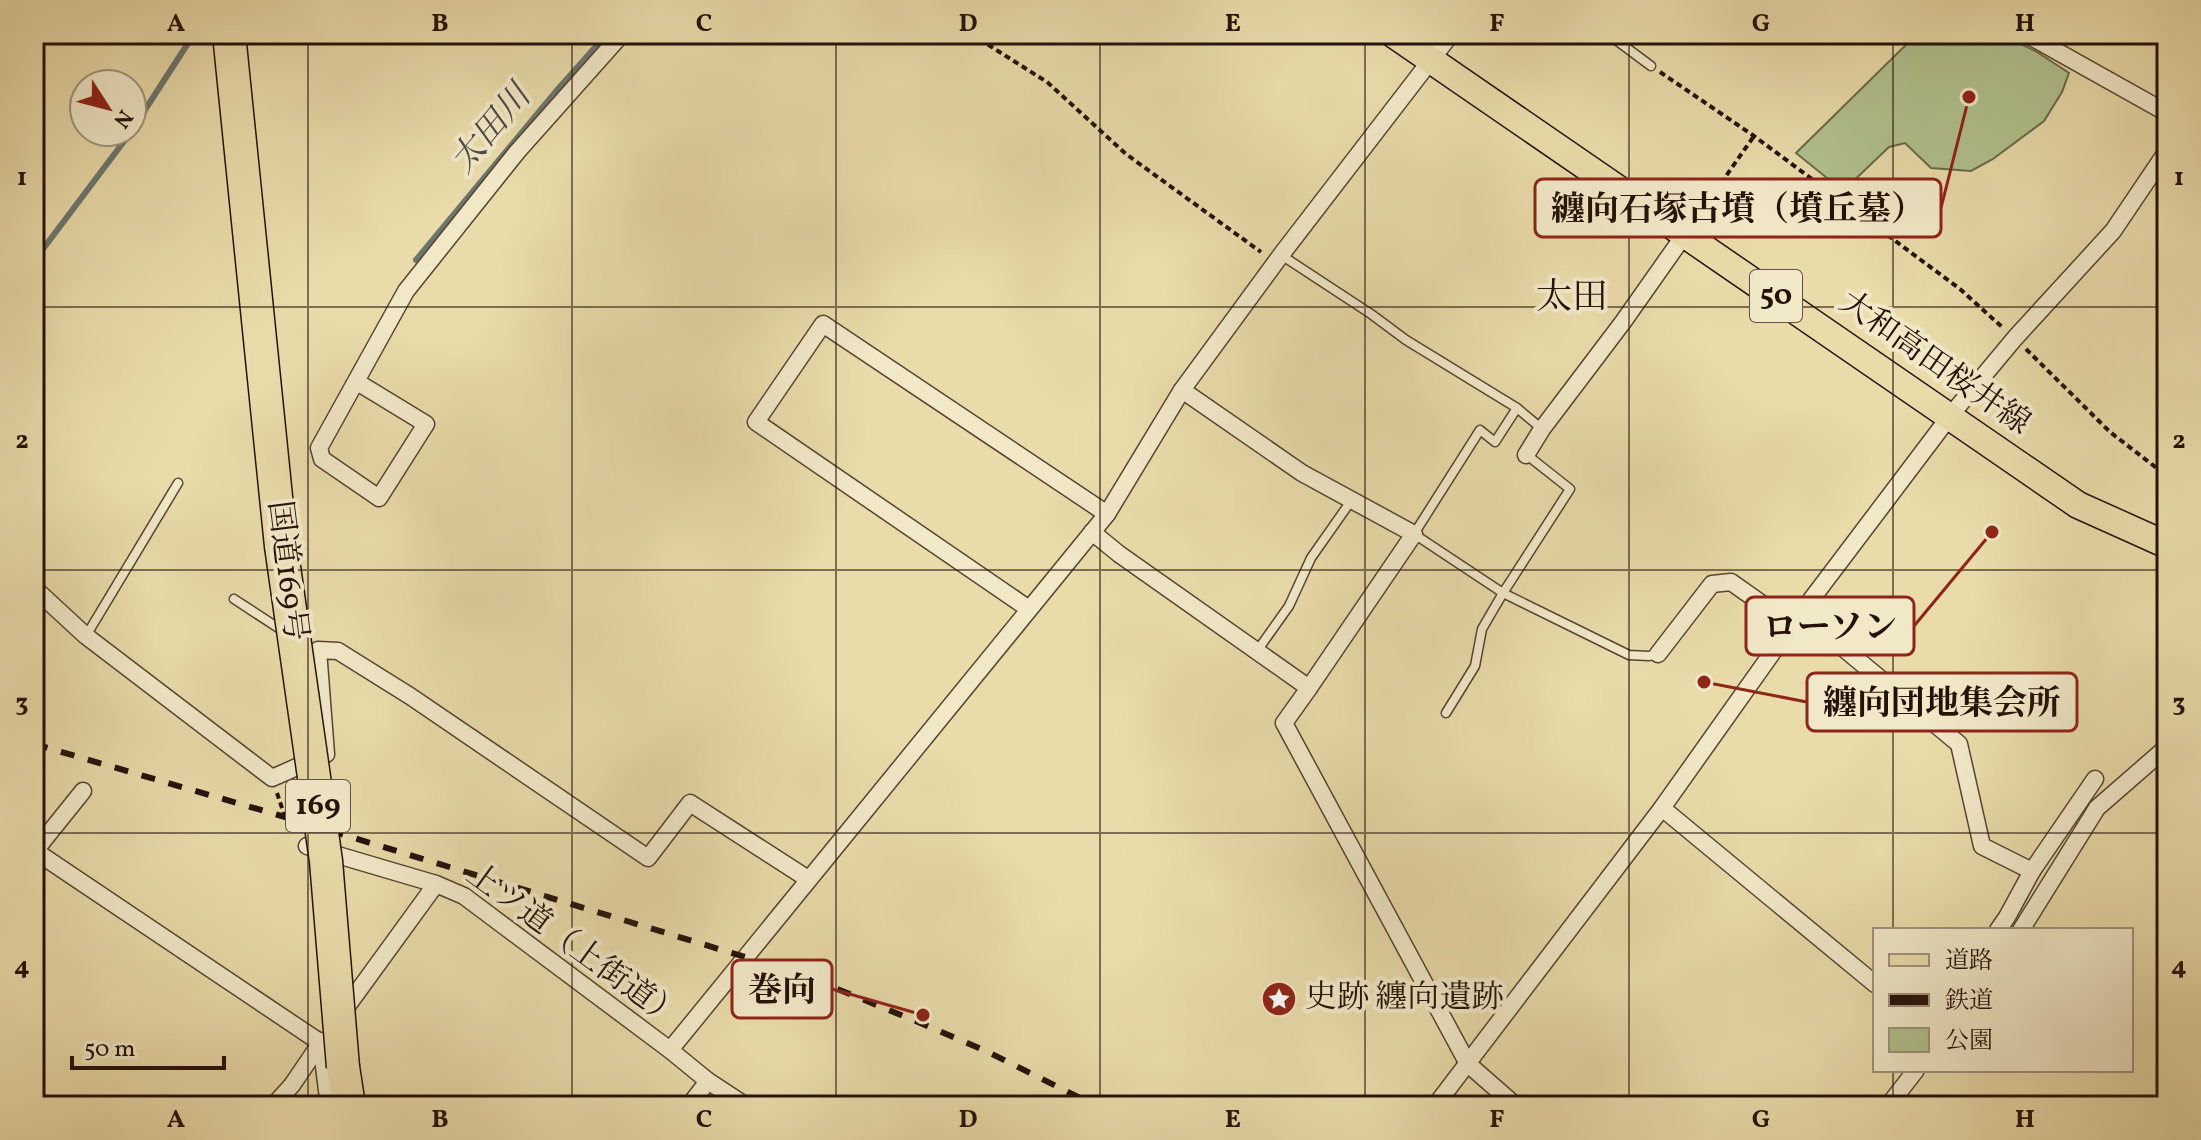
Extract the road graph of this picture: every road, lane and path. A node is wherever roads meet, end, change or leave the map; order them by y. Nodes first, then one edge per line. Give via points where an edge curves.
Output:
1 (229, 34) edge
2 (622, 34) edge
3 (971, 34) edge
4 (1393, 34) edge
5 (1451, 34) edge
6 (1608, 34) edge
7 (2026, 34) edge
8 (1432, 61) junction
9 (1651, 66) joint
10 (2167, 113) edge
11 (1754, 136) junction
12 (2167, 148) edge
13 (1685, 234) junction
14 (1278, 259) junction
15 (2015, 338) junction
16 (357, 382) junction
17 (1182, 390) junction
18 (1517, 408) junction
19 (1950, 416) junction
20 (1542, 429) junction
21 (1526, 455) joint
22 (2167, 476) edge
23 (178, 483) dead end
24 (1351, 501) junction
25 (1107, 514) junction
26 (1092, 532) junction
27 (1414, 534) junction
28 (2167, 545) edge
29 (34, 588) edge
30 (1503, 593) junction
31 (234, 599) dead end
32 (1029, 609) junction
33 (1796, 619) junction
34 (86, 636) junction
35 (318, 650) junction
36 (1257, 651) junction
37 (1658, 654) joint
38 (1309, 688) junction
39 (1446, 713) dead end
40 (2167, 747) edge
41 (272, 778) junction
42 (2095, 779) dead end
43 (83, 791) dead end
44 (1662, 808) junction
45 (307, 846) joint
46 (35, 851) edge
47 (2032, 871) junction
48 (808, 879) junction
49 (436, 884) junction
50 (1999, 928) edge
51 (2022, 928) edge
52 (1873, 982) edge
53 (321, 1043) junction
54 (670, 1050) junction
55 (1468, 1064) junction
56 (1914, 1072) edge
57 (708, 1081) junction
58 (273, 1106) edge
59 (329, 1106) edge
60 (349, 1106) edge
61 (689, 1106) edge
62 (746, 1106) edge
63 (1435, 1106) edge
64 (1516, 1106) edge
65 (1888, 1106) edge

1 - 60 highway, 国道169号 / 169, bridge via 281,546 326,861
2 - 16 street via 517,152 406,291
3 - 14 path via 1047,82 1126,154
4 - 8 main road, 大和高田桜井線 / 50
5 - 8 street
6 - 9 lane
7 - 10 street
8 - 13 main road, 大和高田桜井線 / 50
8 - 14 street
9 - 11 path
11 - 13 path
11 - 15 path via 1960,289
12 - 15 street via 2113,231
13 - 19 main road, 大和高田桜井線 / 50
13 - 20 street
14 - 17 street
14 - 18 lane
15 - 19 street
15 - 22 path via 2110,432
16 - 16 street via 319,448 322,459 379,498 426,424
17 - 24 street
17 - 25 street
18 - 20 lane
18 - 27 lane via 1495,442 1480,430
19 - 28 main road, 大和高田桜井線 / 50 via 2006,465
19 - 33 street via 1922,463
20 - 21 street
21 - 30 lane via 1570,489
23 - 34 lane
24 - 27 street
24 - 36 lane
25 - 26 street
25 - 32 street via 823,324 756,422
26 - 32 street
26 - 36 street
27 - 30 lane
27 - 38 street
29 - 34 street
30 - 37 lane via 1629,655
30 - 39 lane via 1482,629 1475,666
31 - 35 lane
32 - 48 street
33 - 37 street via 1731,582 1712,584
33 - 44 street
33 - 47 street via 1959,744 1982,846
34 - 41 street
35 - 41 street via 326,754
35 - 48 street via 338,651 410,696 648,858 690,803
36 - 38 street
38 - 55 street via 1284,723
40 - 51 street via 2097,808
41 - 45 path via 285,817
42 - 47 street
43 - 46 street
44 - 52 street
44 - 55 street
45 - 49 street, 上ツ道（上街道）
46 - 53 street
47 - 50 street
48 - 54 street
49 - 53 street
49 - 54 street, 上ツ道（上街道） via 464,896
53 - 58 street
53 - 59 street
54 - 57 street, 上ツ道（上街道）
55 - 63 street
55 - 64 street
56 - 65 street
57 - 61 street
57 - 62 street, 上ツ道（上街道）

